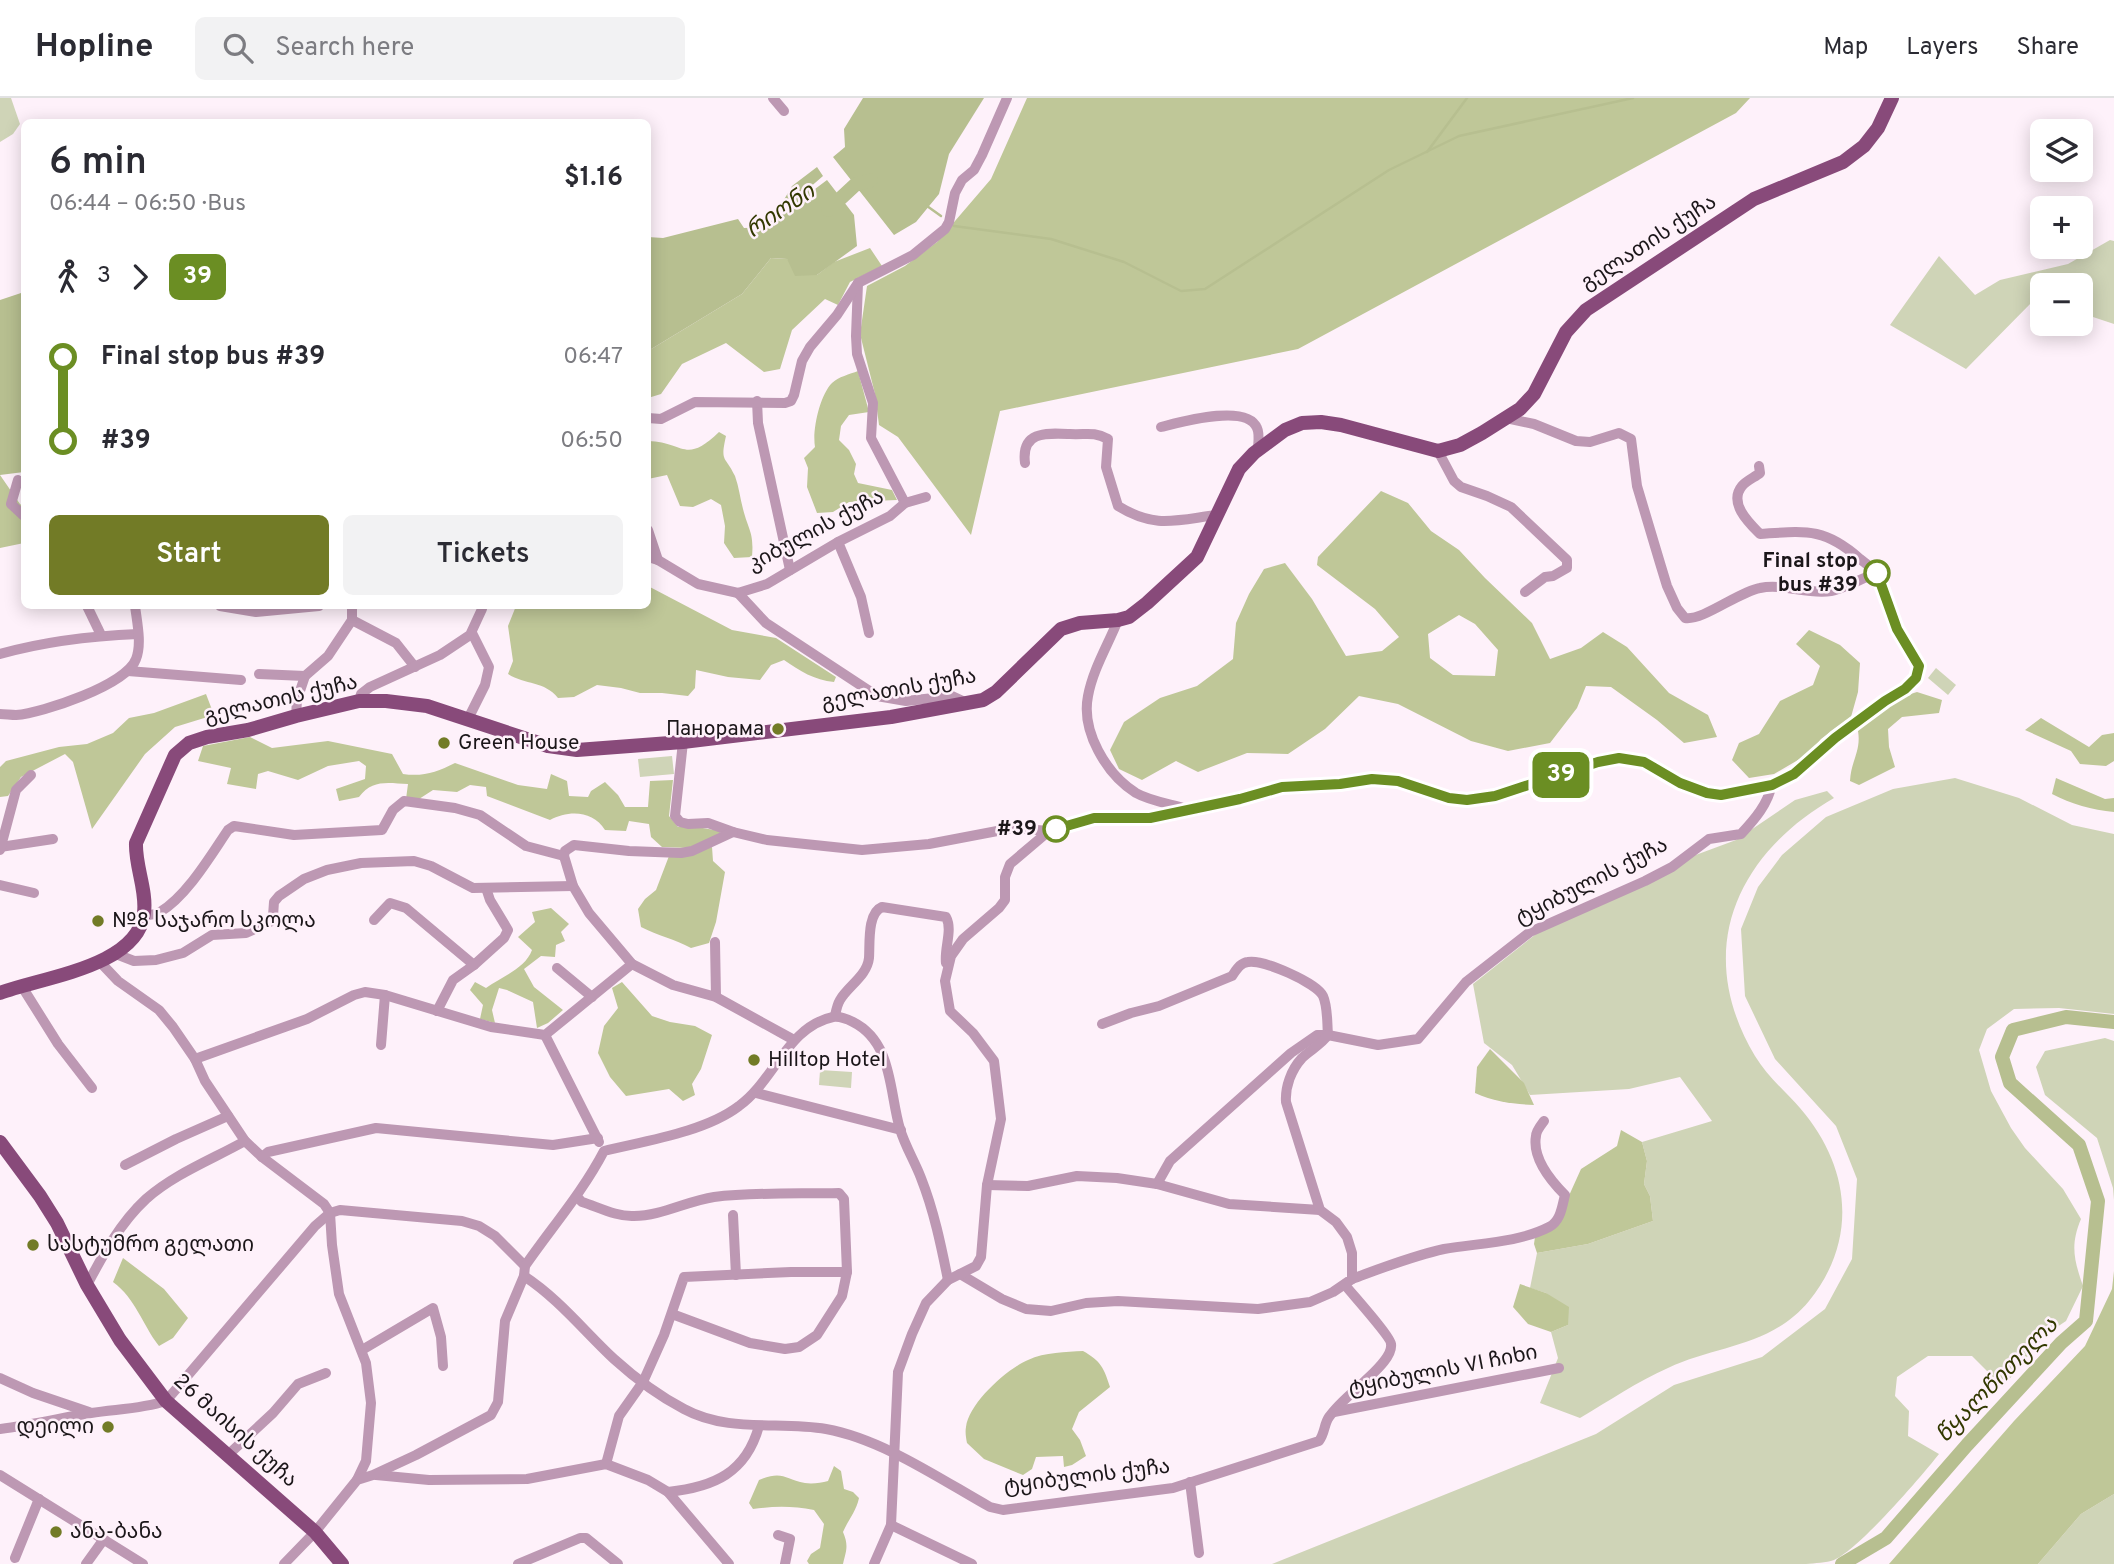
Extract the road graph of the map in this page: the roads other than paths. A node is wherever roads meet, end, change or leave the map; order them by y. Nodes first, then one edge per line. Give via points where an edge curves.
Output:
1 (773, 98) edge
2 (1007, 98) edge
3 (1892, 98) edge
4 (784, 111) dead end
5 (858, 283) junction
6 (757, 401) junction
7 (651, 418) edge
8 (1506, 418) junction
9 (1161, 427) dead end
10 (1258, 450) junction
11 (1438, 451) junction
12 (1025, 463) dead end
13 (1759, 466) dead end
14 (18, 480) dead end
15 (926, 497) dead end
16 (905, 503) junction
17 (21, 513) edge
18 (1217, 516) junction
19 (838, 542) junction
20 (653, 558) edge
21 (790, 570) junction
22 (1877, 573) junction
23 (1525, 592) dead end
24 (737, 593) junction
25 (88, 609) edge
26 (135, 609) edge
27 (238, 609) edge
28 (287, 609) edge
29 (352, 609) edge
30 (482, 609) dead end
31 (352, 620) junction
32 (1118, 620) junction
33 (472, 633) junction
34 (869, 633) dead end
35 (138, 634) junction
36 (101, 635) junction
37 (0, 654) edge
38 (415, 667) junction
39 (128, 671) junction
40 (259, 674) dead end
41 (305, 676) junction
42 (242, 680) dead end
43 (359, 701) junction
44 (967, 704) junction
45 (0, 714) edge
46 (296, 716) junction
47 (468, 719) junction
48 (682, 741) junction
49 (31, 775) dead end
50 (1772, 785) junction
51 (1190, 810) junction
52 (1049, 831) junction
53 (733, 832) junction
54 (53, 839) dead end
55 (0, 848) edge
56 (564, 856) junction
57 (0, 886) edge
58 (573, 886) junction
59 (486, 888) junction
60 (34, 893) dead end
61 (144, 915) junction
62 (374, 920) dead end
63 (715, 942) dead end
64 (116, 954) junction
65 (100, 962) junction
66 (632, 964) junction
67 (474, 965) junction
68 (557, 968) dead end
69 (948, 969) junction
70 (21, 985) junction
71 (0, 993) edge
72 (386, 995) junction
73 (592, 997) junction
74 (716, 997) junction
75 (437, 1011) junction
76 (835, 1016) junction
77 (1102, 1024) dead end
78 (545, 1035) junction
79 (1328, 1035) junction
80 (794, 1040) junction
81 (382, 1045) dead end
82 (195, 1059) junction
83 (92, 1088) dead end
84 (756, 1093) junction
85 (228, 1115) junction
86 (1544, 1121) dead end
87 (901, 1130) junction
88 (598, 1139) junction
89 (246, 1141) junction
90 (0, 1142) edge
91 (604, 1151) junction
92 (262, 1157) junction
93 (125, 1165) dead end
94 (1157, 1184) junction
95 (987, 1185) junction
96 (578, 1197) junction
97 (1320, 1210) junction
98 (330, 1213) junction
99 (733, 1215) dead end
100 (524, 1271) junction
101 (847, 1272) junction
102 (960, 1274) junction
103 (736, 1275) junction
104 (948, 1280) junction
105 (1349, 1282) junction
106 (87, 1284) junction
107 (672, 1314) junction
108 (362, 1350) junction
109 (443, 1366) dead end
110 (1559, 1368) dead end
111 (327, 1373) dead end
112 (0, 1378) edge
113 (643, 1382) junction
114 (166, 1401) junction
115 (1334, 1412) junction
116 (91, 1413) junction
117 (760, 1426) junction
118 (0, 1429) edge
119 (229, 1454) junction
120 (893, 1454) junction
121 (606, 1464) junction
122 (0, 1475) edge
123 (373, 1475) junction
124 (357, 1480) junction
125 (1190, 1482) junction
126 (668, 1492) junction
127 (39, 1499) junction
128 (891, 1525) junction
129 (315, 1532) junction
130 (778, 1535) dead end
131 (104, 1539) junction
132 (1199, 1553) dead end
133 (15, 1558) dead end
134 (86, 1564) edge
135 (141, 1564) edge
136 (284, 1564) edge
137 (342, 1564) edge
138 (518, 1564) edge
139 (618, 1564) edge
140 (729, 1564) edge
141 (785, 1564) edge
142 (874, 1564) edge
143 (972, 1564) edge

1 - 4 street
2 - 5 street via 974,170 955,193 945,229 913,255
3 - 8 main road, გელათის ქუჩა via 1878,128 1843,162 1754,199 1586,310 1566,332 1534,394
5 - 6 street via 802,361 791,401
5 - 16 street, კიბულის ქუჩა via 857,354 873,403 871,438
6 - 7 street via 695,402 661,419
6 - 21 street
8 - 11 main road, გელათის ქუჩა via 1460,445
8 - 22 street via 1576,441 1590,442 1619,433 1631,439 1637,486 1660,563 1685,618 1700,616 1759,588 1832,591
9 - 10 street via 1198,418 1244,416 1259,430
10 - 11 main road, გელათის ქუჩა via 1285,430 1321,422
10 - 18 main road, გელათის ქუჩა via 1239,469
11 - 23 street via 1461,487 1511,508 1567,560 1567,568
12 - 18 street via 1027,442 1036,436 1091,432 1108,439 1106,467 1118,506 1147,521
13 - 22 street via 1760,473 1741,487 1738,498 1743,518 1760,534 1795,530 1832,538
14 - 17 street via 11,503
15 - 16 street
16 - 19 street, კიბულის ქუჩა via 890,516
18 - 32 main road, გელათის ქუჩა via 1197,557 1147,603
19 - 21 street, კიბულის ქუჩა
19 - 34 street via 861,597
20 - 24 street, კიბულის ქუჩა via 698,584
21 - 24 street, კიბულის ქუჩა via 767,584
22 - 50 street via 1897,629 1919,666 1916,678 1794,774
24 - 44 street via 766,623 877,696 906,701 952,696
25 - 36 street
26 - 35 street
27 - 28 street
29 - 31 street
30 - 33 street
31 - 38 street via 396,643
31 - 41 street via 328,656
32 - 44 main road, გელათის ქუჩა via 1061,629 996,692
32 - 51 street via 1094,675 1087,720 1112,772 1138,794
33 - 38 street
33 - 47 street via 489,667
35 - 36 street
35 - 39 street via 136,659
36 - 37 street via 39,643
38 - 43 street via 370,687
39 - 42 street
39 - 45 street via 45,708
40 - 41 street
41 - 46 street
43 - 46 main road, გელათის ქუჩა
43 - 47 main road, გელათის ქუჩა via 427,706
44 - 48 main road, გელათის ქუჩა
46 - 61 main road, გელათის ქუჩა via 206,737 188,743 175,755 136,843
47 - 48 main road, გელათის ქუჩა via 548,746 577,750
48 - 53 street via 675,816 680,822 708,823
49 - 55 street via 16,790
50 - 51 street via 1721,795 1707,793 1644,762 1619,758 1495,796 1467,800 1398,781 1372,779 1282,787
50 - 79 street, ტყიბულის ქუჩა via 1759,813 1741,834 1709,839 1672,867 1530,932 1466,982 1418,1039 1378,1045
51 - 52 street via 1150,818 1094,818
52 - 53 street via 1013,828 929,844 862,850
52 - 69 street via 1010,863 1005,900 962,939
53 - 56 street via 681,853 574,845
54 - 55 street
56 - 58 street
56 - 61 street via 526,846 480,815 404,801 382,830 305,835 234,826 178,897 159,914
57 - 60 street
58 - 59 street
58 - 66 street via 589,913
59 - 64 street via 473,888 414,861 361,863 304,879 274,902 270,922 246,933 212,935 183,953 156,960 134,961
59 - 67 street via 508,930
61 - 64 main road via 141,927
62 - 67 street via 390,903 406,908
63 - 74 street
64 - 65 main road
65 - 70 main road
65 - 82 street via 159,1010
66 - 73 street
66 - 74 street via 673,985
67 - 75 street via 453,980
68 - 73 street
69 - 76 street via 950,924 946,918 898,908 876,909 869,958 839,1000
69 - 95 street via 950,1011 994,1061 1000,1119
70 - 71 main road
70 - 83 street
72 - 75 street
72 - 81 street
72 - 82 street via 354,995 307,1019
73 - 78 street
74 - 80 street
75 - 78 street via 491,1027
76 - 80 street
76 - 87 street via 864,1028 879,1047
77 - 79 street via 1159,1006 1232,976 1239,965 1257,962 1317,989 1324,997
78 - 88 street
79 - 94 street via 1317,1035 1291,1053 1170,1161
79 - 97 street via 1301,1059 1285,1089
80 - 84 street
82 - 85 street
84 - 87 street
84 - 91 street via 709,1122
85 - 89 street
85 - 93 street
86 - 105 street via 1535,1134 1536,1146 1545,1172 1565,1195 1558,1219 1550,1227 1513,1239 1415,1257
87 - 104 street via 936,1222
88 - 91 street
88 - 92 street via 553,1144 376,1128
89 - 92 street
89 - 106 street via 146,1199 110,1242
90 - 106 main road, 26 მაისის ქუჩა via 57,1223
91 - 96 street
92 - 98 street
94 - 95 street via 1077,1176 1028,1186
94 - 97 street via 1229,1205
95 - 102 street via 981,1257 976,1266
96 - 100 street via 561,1214
96 - 101 street via 634,1216 714,1197 839,1193 844,1199
97 - 105 street via 1347,1237 1352,1252
98 - 100 street, ტყიბულის ქუჩა via 363,1211 479,1226 495,1236
98 - 108 street via 339,1294
98 - 114 street
99 - 103 street
100 - 113 street, ტყიბულის ქუჩა
100 - 123 street via 505,1321 498,1402 491,1415
101 - 103 street
101 - 107 street via 842,1296 832,1313 817,1335 799,1347 750,1343
102 - 104 street
102 - 105 street via 1002,1299 1051,1311 1118,1301 1258,1309 1310,1302
103 - 107 street via 684,1277
104 - 120 street via 926,1303 898,1372
105 - 115 street, ტყიბულის ქუჩა via 1362,1308 1392,1346 1374,1373
106 - 114 main road, 26 მაისის ქუჩა via 120,1340
107 - 113 street
108 - 109 street via 433,1308
108 - 124 street via 371,1403 366,1461
110 - 115 street, ტყიბულის VI ჩიხი
111 - 119 street via 298,1384
112 - 116 street
113 - 117 street, ტყიბულის ქუჩა via 685,1410 711,1420
113 - 121 street via 619,1416
114 - 116 street via 146,1408
114 - 119 main road, 26 მაისის ქუჩა
115 - 125 street, ტყიბულის ქუჩა via 1324,1434 1312,1445
116 - 118 street
117 - 120 street, ტყიბულის ქუჩა via 824,1428
117 - 126 street via 749,1455 735,1470 691,1490
119 - 129 main road, 26 მაისის ქუჩა
120 - 125 street, ტყიბულის ქუჩა via 1003,1510 1174,1488
120 - 128 street
121 - 123 street via 527,1479 429,1480
121 - 126 street
122 - 127 street
123 - 124 street
124 - 129 street
125 - 132 street
126 - 140 street
127 - 131 street
127 - 133 street
128 - 142 street
128 - 143 street
129 - 136 street
129 - 137 main road, 26 მაისის ქუჩა
130 - 141 street via 790,1539
131 - 134 street
131 - 135 street
138 - 139 street via 580,1538

